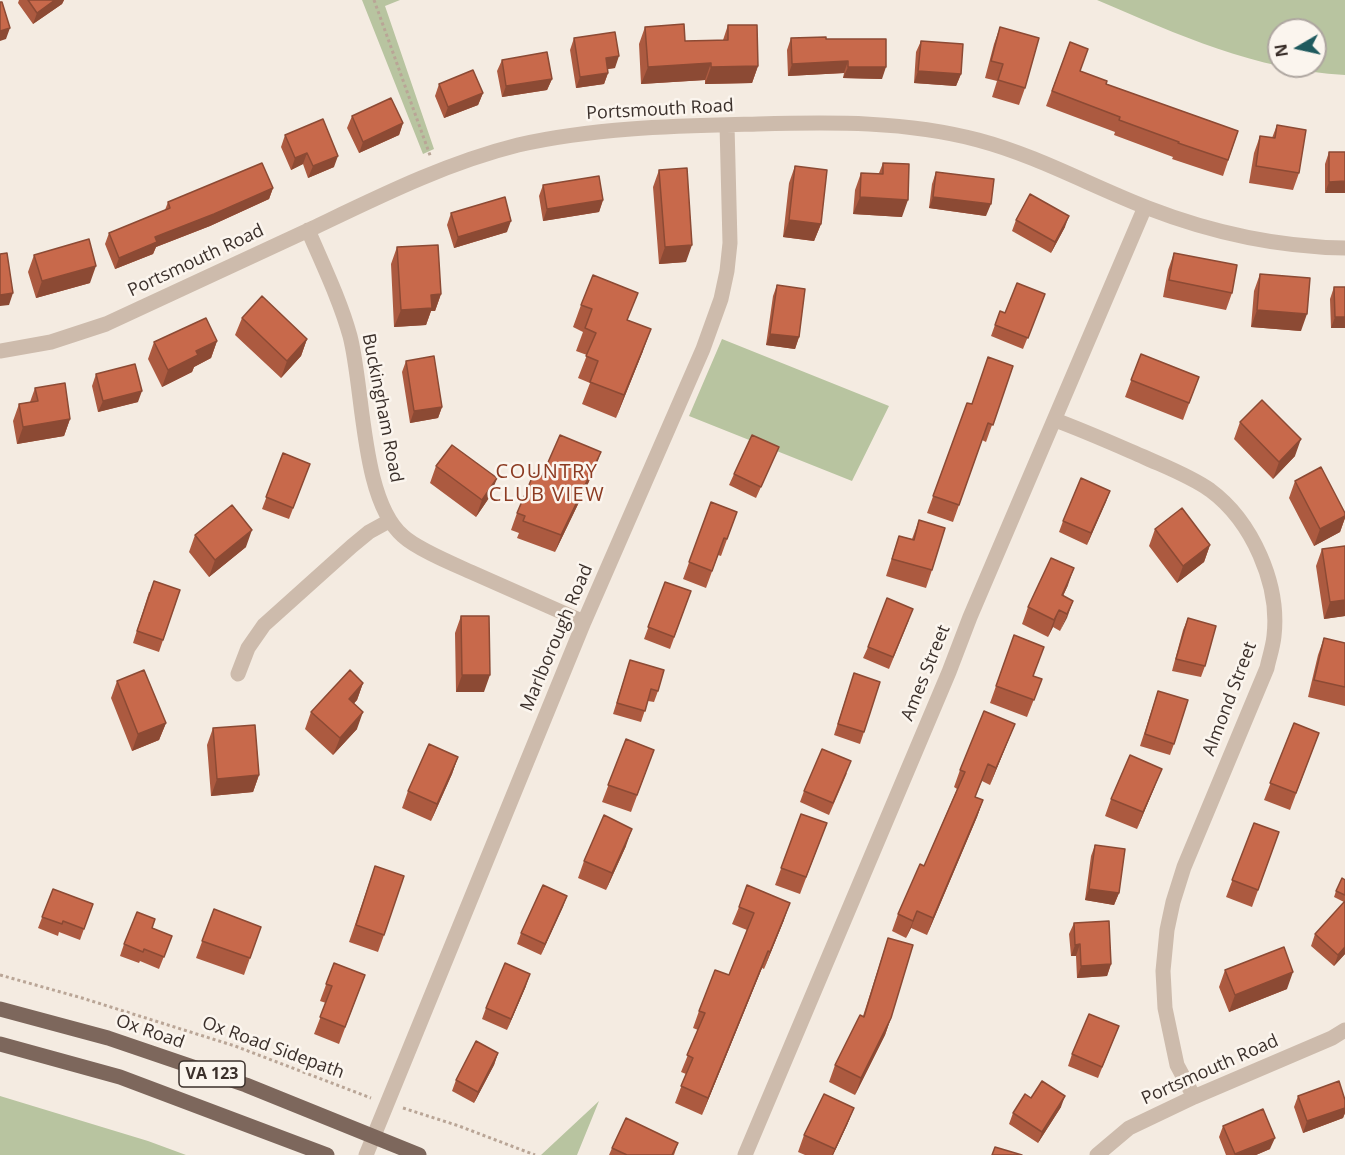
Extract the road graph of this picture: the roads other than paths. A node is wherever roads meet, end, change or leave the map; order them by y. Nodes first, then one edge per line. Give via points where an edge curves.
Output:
1 (727, 125) junction
2 (1145, 207) junction
3 (308, 230) junction
4 (1345, 248) edge
5 (0, 351) edge
6 (1055, 420) junction
7 (389, 521) junction
8 (584, 622) junction
9 (238, 674) dead end
10 (0, 1009) edge
11 (1345, 1030) edge
12 (0, 1044) edge
13 (1194, 1097) junction
14 (373, 1136) junction
15 (327, 1155) edge
16 (366, 1155) edge
17 (419, 1155) edge
18 (745, 1155) edge
19 (1097, 1155) edge

1 - 2 street, Portsmouth Road via 846,122 935,130 1020,153
1 - 3 street, Portsmouth Road via 580,134 519,145 436,171
1 - 8 street, Marlborough Road via 730,243 721,299
2 - 4 street, Portsmouth Road via 1240,236
2 - 6 street, Ames Street
3 - 5 street, Portsmouth Road via 106,324 51,342
3 - 7 street, Buckingham Road via 350,337 369,462
6 - 13 street, Almond Street via 1184,475 1211,491 1239,520 1258,552 1270,587 1274,636 1267,668 1184,867 1167,930 1165,1008 1177,1065
6 - 18 street, Ames Street
7 - 8 street, Buckingham Road via 403,537 446,561
7 - 9 street via 352,546 264,625 248,648
8 - 14 street, Marlborough Road
10 - 14 main road, Ox Road / VA 123 via 118,1042 246,1085
11 - 13 street, Portsmouth Road
12 - 15 main road, VA 123 via 120,1077
13 - 19 street, Portsmouth Road via 1129,1128
14 - 16 street, Marlborough Road
14 - 17 main road, Ox Road / VA 123

